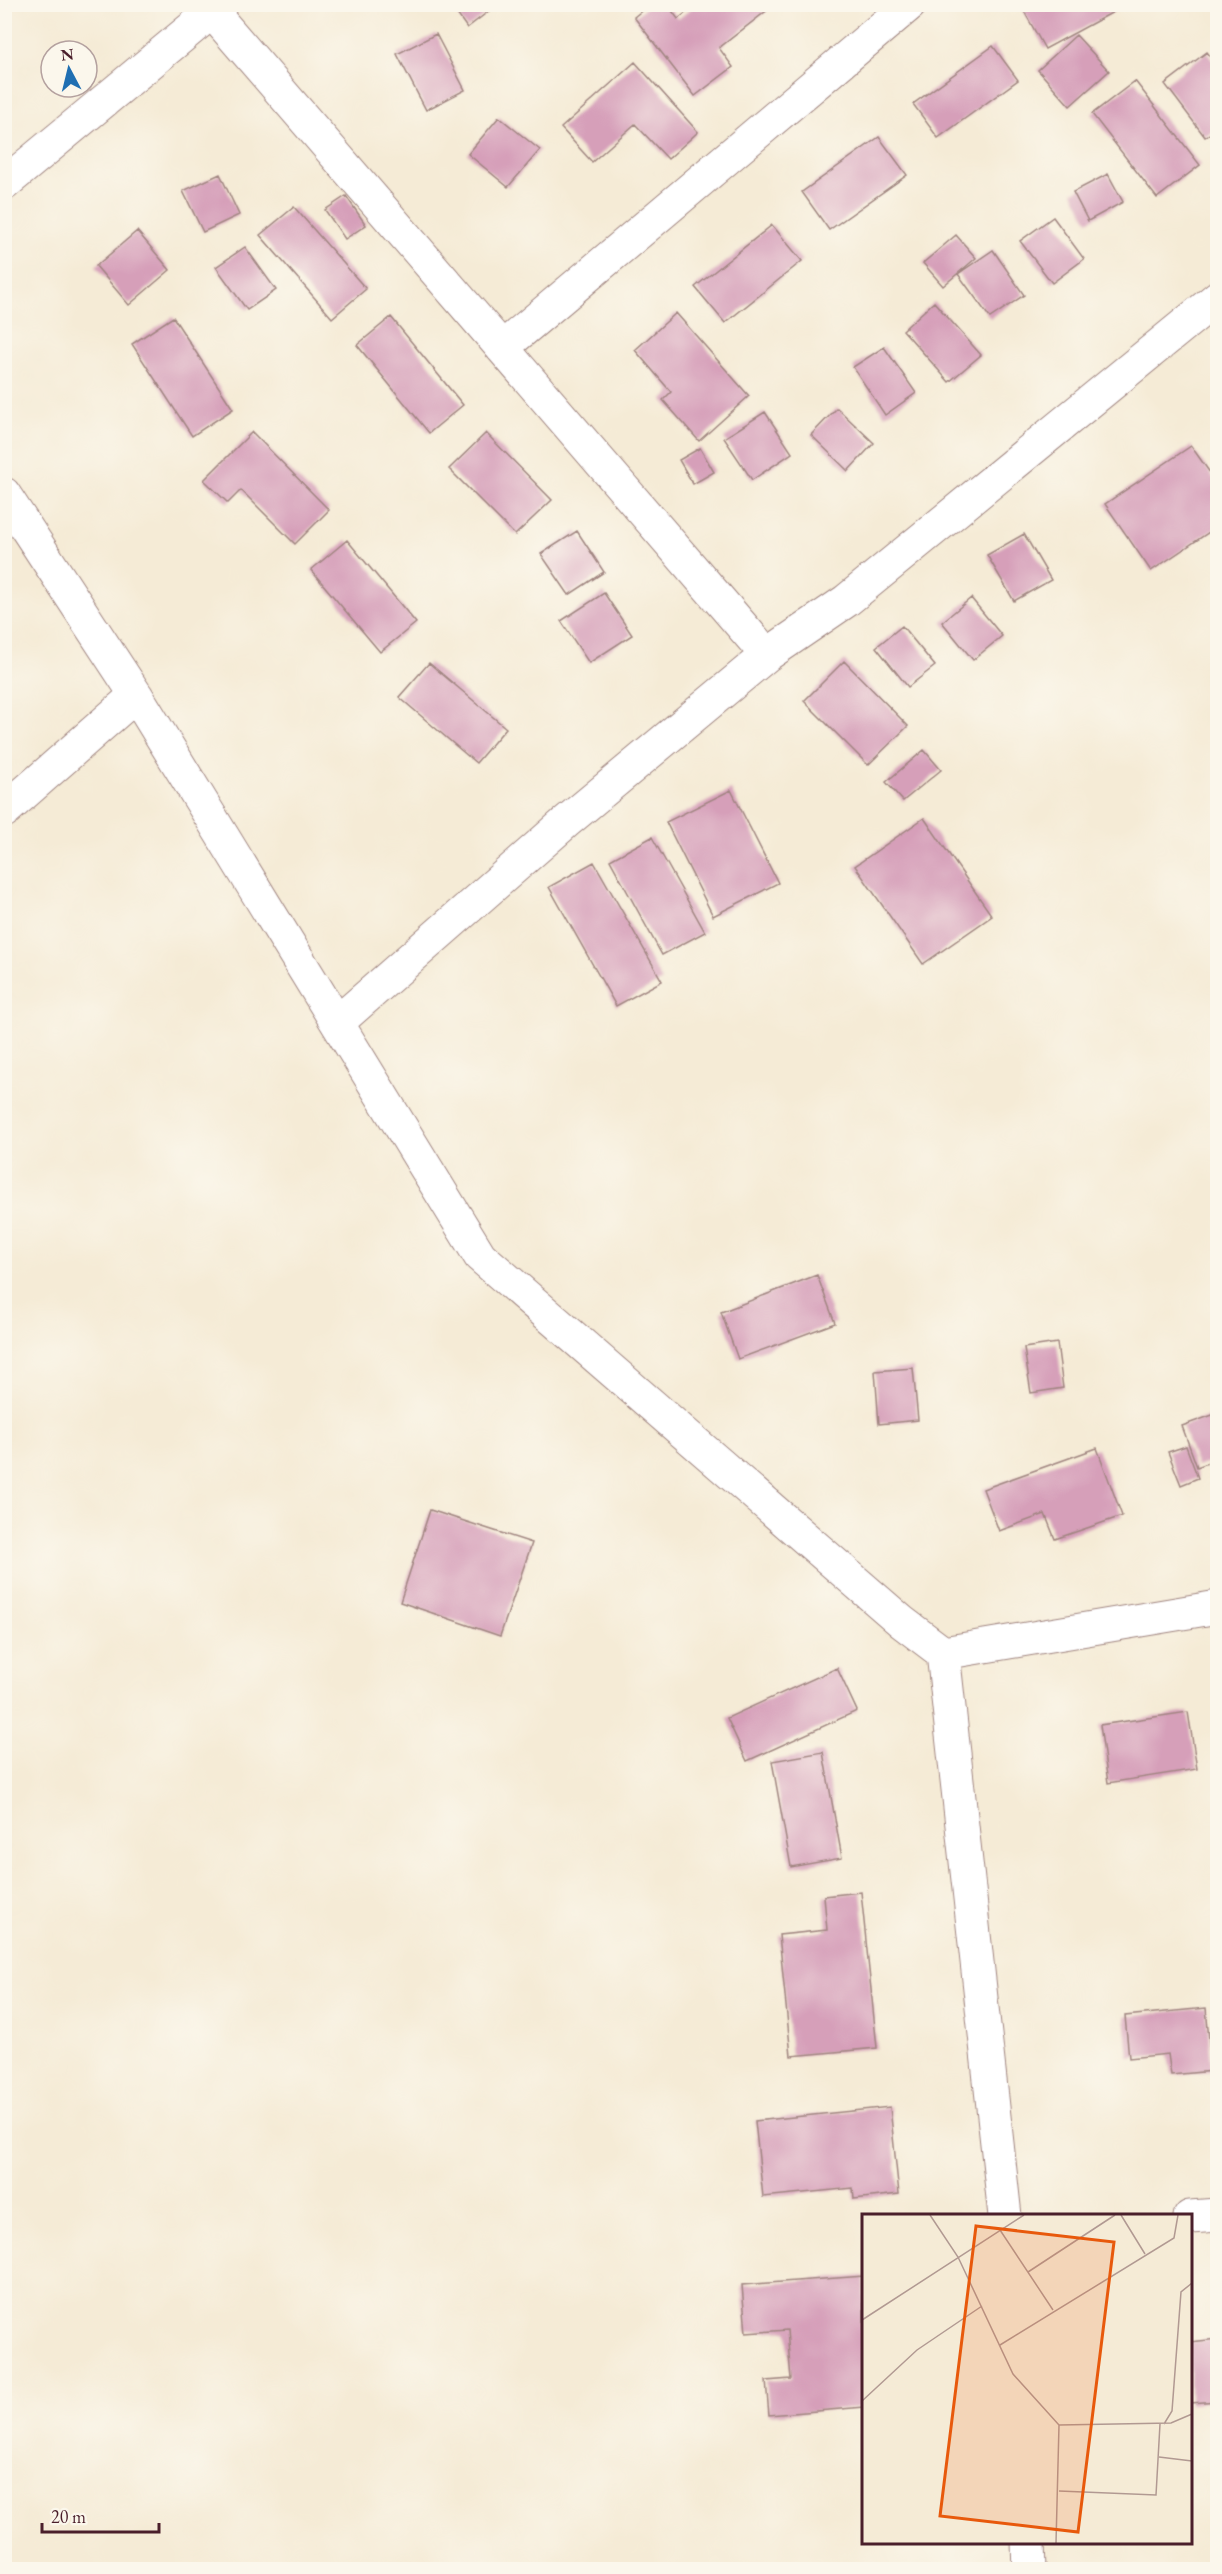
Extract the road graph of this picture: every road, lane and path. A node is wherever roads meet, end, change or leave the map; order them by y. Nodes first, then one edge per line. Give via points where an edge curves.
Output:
1 (910, 4) edge
2 (217, 8) edge
3 (4, 184) edge
4 (1218, 297) edge
5 (502, 348) junction
6 (4, 494) edge
7 (767, 655) junction
8 (136, 695) junction
9 (4, 811) edge
10 (338, 1022) junction
11 (1218, 1607) edge
12 (943, 1653) junction
13 (1005, 2214) edge
14 (1218, 2215) edge
15 (1192, 2217) edge
16 (1028, 2544) edge
17 (1029, 2570) edge

1 - 5 street
2 - 3 street
2 - 5 street
4 - 7 street via 846,601
5 - 7 street
6 - 8 street
7 - 10 street via 566,822
8 - 9 street
8 - 10 street
10 - 12 street via 480,1256 902,1622
11 - 12 street
12 - 13 street
14 - 15 street
16 - 17 street

